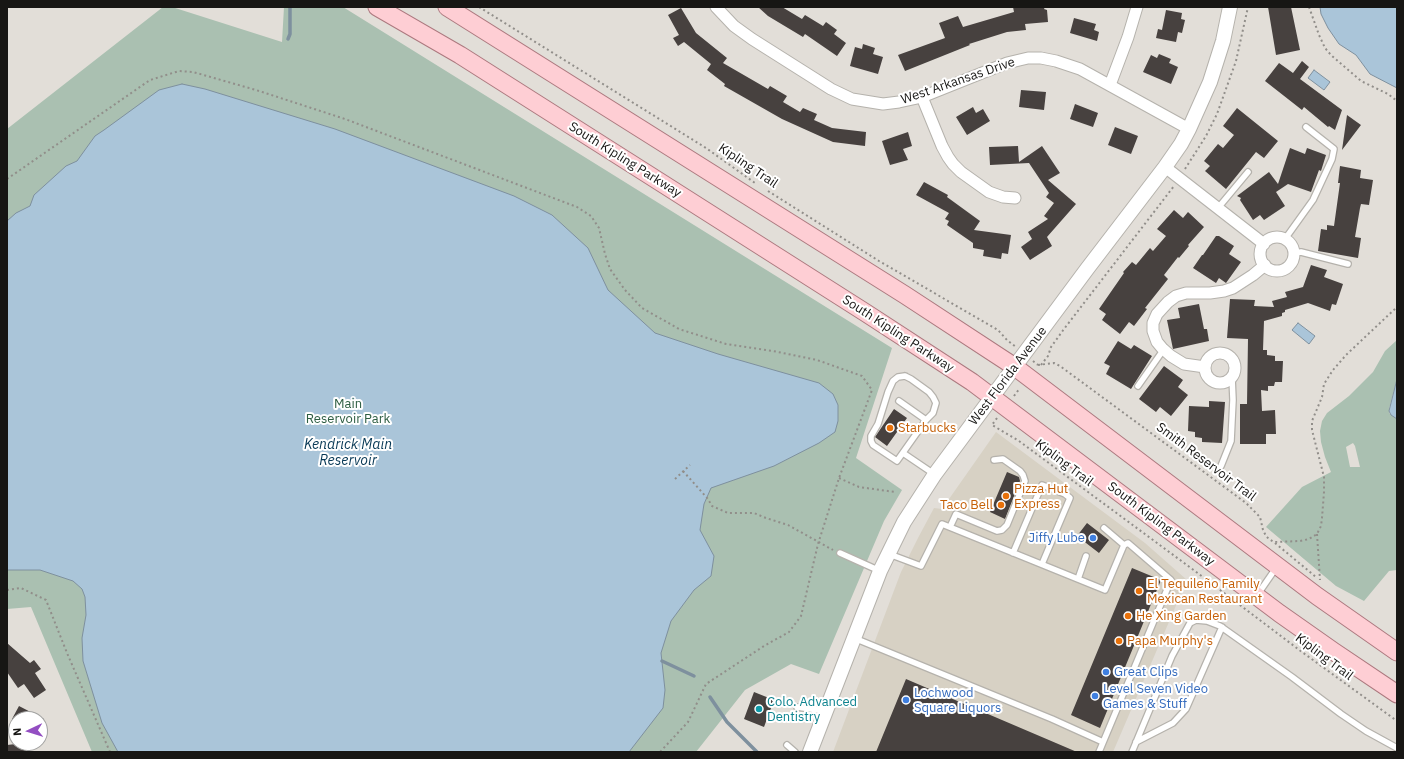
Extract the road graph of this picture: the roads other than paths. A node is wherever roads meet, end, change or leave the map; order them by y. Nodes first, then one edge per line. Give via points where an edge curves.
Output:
1 (376, 7) edge
2 (448, 7) edge
3 (716, 7) edge
4 (1137, 7) edge
5 (1230, 7) edge
6 (1110, 85) junction
7 (922, 96) junction
8 (1306, 128) dead end
9 (1189, 129) junction
10 (1165, 167) junction
11 (1248, 172) dead end
12 (1015, 198) dead end
13 (1218, 208) junction
14 (1285, 239) junction
15 (1264, 244) junction
16 (1294, 253) junction
17 (1348, 264) dead end
18 (1265, 265) junction
19 (1164, 349) junction
20 (1015, 367) junction
21 (1205, 367) junction
22 (1232, 377) junction
23 (1138, 386) dead end
24 (992, 397) junction
25 (898, 401) dead end
26 (926, 420) junction
27 (903, 452) junction
28 (994, 460) dead end
29 (1221, 466) dead end
30 (935, 474) junction
31 (950, 527) junction
32 (1104, 528) dead end
33 (1124, 545) junction
34 (840, 553) road end
35 (888, 553) junction
36 (1014, 553) junction
37 (1086, 556) dead end
38 (1042, 564) junction
39 (1278, 566) junction
40 (880, 571) junction
41 (1078, 579) junction
42 (1256, 596) junction
43 (1222, 627) junction
44 (854, 638) junction
45 (1397, 652) edge
46 (1397, 694) edge
47 (797, 707) dead end
48 (826, 711) junction
49 (1103, 742) junction
50 (1136, 742) junction
51 (786, 745) dead end
52 (1397, 748) edge
53 (795, 752) edge
54 (810, 752) edge
55 (1099, 752) edge
56 (1132, 752) edge

1 - 24 main road, South Kipling Parkway via 460,55 643,170 876,319
2 - 20 main road
3 - 7 street, West Arkansas Drive via 734,26 752,39 844,96 883,104
4 - 6 street
5 - 9 street, West Florida Avenue via 1214,70
6 - 7 street, West Arkansas Drive via 1063,63 1028,58 995,67
6 - 9 street, West Arkansas Drive
7 - 12 street via 942,146 953,164 989,192
8 - 14 lane via 1334,149 1313,200
9 - 10 street, West Florida Avenue
10 - 13 street
10 - 20 street, West Florida Avenue
11 - 13 lane
13 - 15 street
14 - 15 street via 1270,239
14 - 16 street
15 - 18 street via 1261,257
16 - 17 lane via 1301,252
16 - 18 street via 1290,266 1284,270 1270,270
18 - 19 street via 1233,288 1210,293 1186,293 1168,302 1153,323 1157,342
19 - 21 street via 1184,364
19 - 23 lane
20 - 24 street, West Florida Avenue
20 - 39 main road via 1033,371
21 - 22 street via 1208,376 1215,382 1224,382
21 - 22 street via 1213,355 1223,354 1231,359 1235,368
22 - 29 lane via 1234,400 1231,441
24 - 30 street, West Florida Avenue
24 - 42 main road, South Kipling Parkway
25 - 26 lane
26 - 27 lane
26 - 27 lane via 933,413 936,403 934,396 905,376 893,380 871,441 897,461
27 - 30 lane
28 - 31 lane via 1003,459 1020,471 1025,481 1007,525 997,531 956,514
30 - 35 street, West Florida Avenue via 913,506
31 - 35 lane via 942,524 921,566
31 - 36 lane
32 - 33 lane
33 - 41 lane via 1105,590
33 - 49 lane via 1128,543 1171,580
34 - 40 lane
35 - 40 street, West Florida Avenue
36 - 38 lane
36 - 38 lane via 1042,485 1065,494 1070,498
37 - 41 lane
38 - 41 lane
39 - 42 lane
39 - 45 main road
40 - 44 street, West Florida Avenue
42 - 46 main road, South Kipling Parkway
43 - 50 lane via 1186,709 1173,723
43 - 50 lane via 1207,621 1196,620 1190,623 1172,656
43 - 52 lane via 1341,714
44 - 48 street, West Florida Avenue
44 - 49 lane
47 - 48 lane
48 - 54 street, West Florida Avenue
49 - 55 lane
50 - 56 lane
51 - 53 lane

